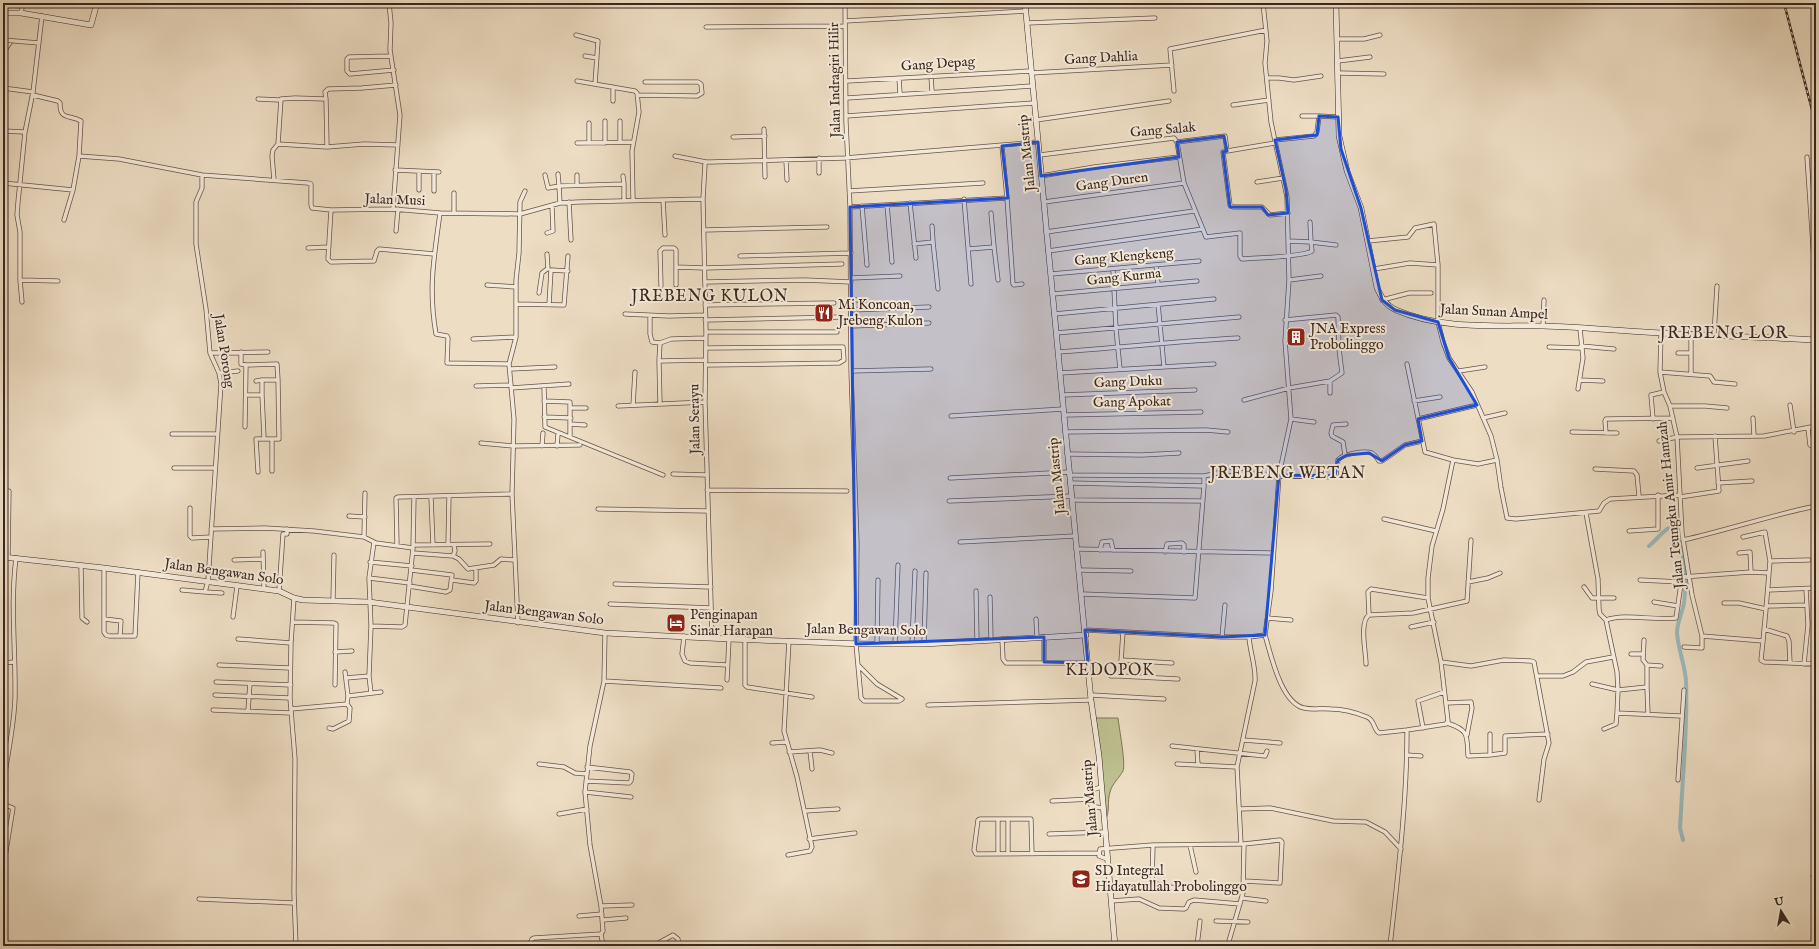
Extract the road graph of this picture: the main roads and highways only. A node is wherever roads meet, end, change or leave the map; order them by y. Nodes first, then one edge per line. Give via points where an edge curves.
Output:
1 (97, 3) edge
2 (1336, 3) edge
3 (1025, 4) edge
4 (3, 13) edge
5 (1816, 340) edge
6 (5, 557) edge
7 (1086, 632) junction
8 (1115, 946) edge

1 - 4 main road via 91,26 21,13
2 - 5 main road, Jalan Sunan Ampel via 1338,73 1335,117 1341,149 1361,208 1377,288 1382,300 1395,310 1438,322 1471,325 1543,326
3 - 7 main road, Jalan Mastrip
6 - 7 main road, Jalan Bengawan Solo via 279,591 294,598 369,602 605,633 856,644 924,644 1037,638
7 - 8 main road, Jalan Mastrip

